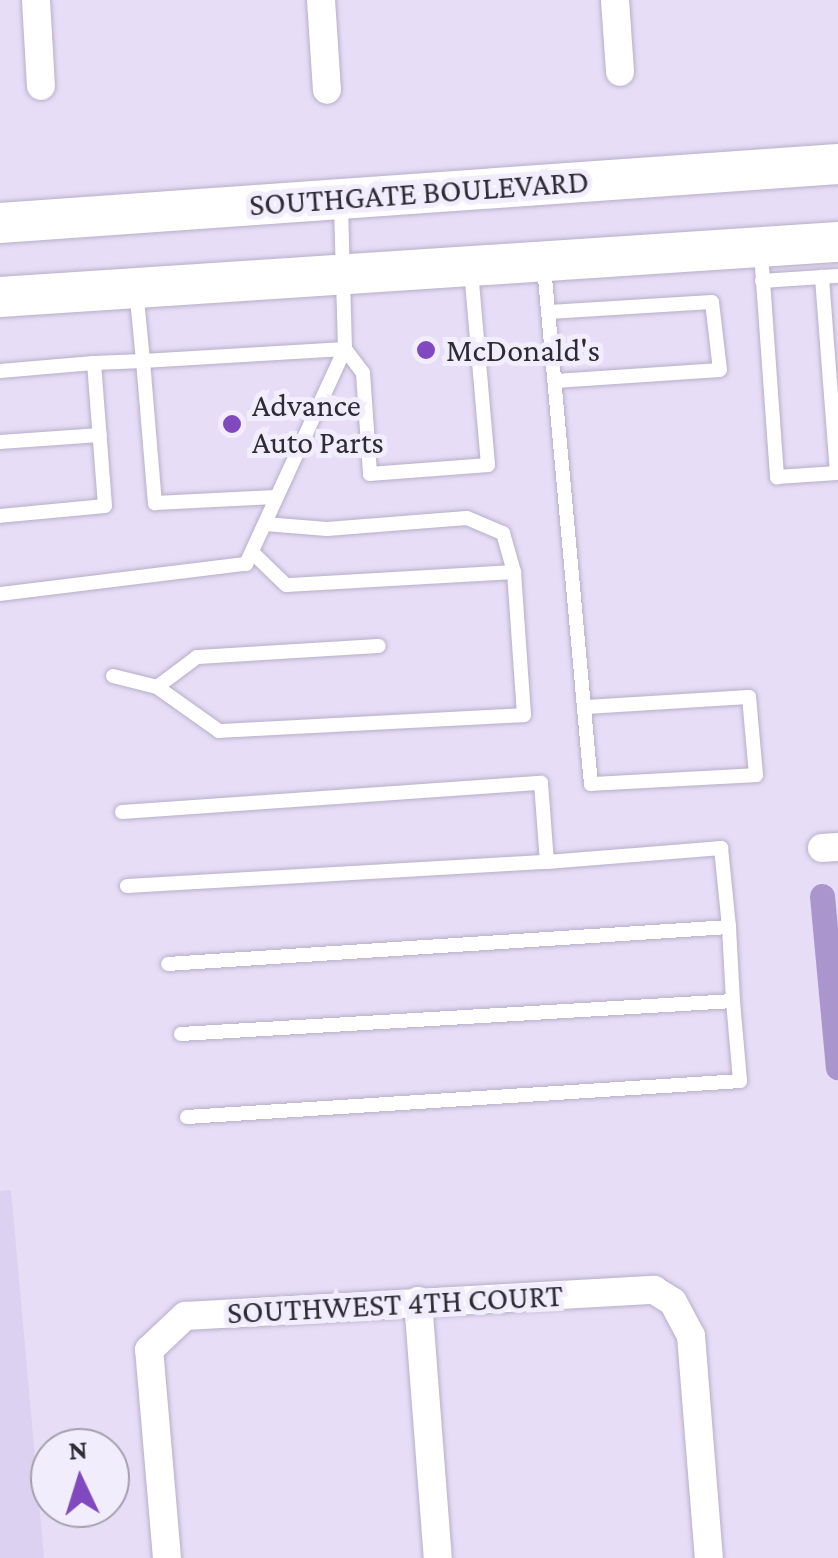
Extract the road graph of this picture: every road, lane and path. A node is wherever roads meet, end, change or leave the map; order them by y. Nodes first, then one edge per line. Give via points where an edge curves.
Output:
1 (36, 0) edge
2 (321, 0) edge
3 (614, 0) edge
4 (620, 72) dead end
5 (41, 86) dead end
6 (327, 90) dead end
7 (838, 164) edge
8 (341, 197) junction
9 (0, 222) edge
10 (830, 259) edge
11 (544, 261) junction
12 (761, 264) junction
13 (470, 266) junction
14 (344, 273) junction
15 (838, 276) edge
16 (136, 288) junction
17 (0, 297) edge
18 (549, 312) junction
19 (345, 348) junction
20 (143, 361) junction
21 (94, 363) junction
22 (0, 371) edge
23 (555, 381) junction
24 (100, 435) junction
25 (0, 442) edge
26 (274, 497) junction
27 (0, 516) edge
28 (265, 524) junction
29 (254, 554) junction
30 (514, 572) junction
31 (0, 594) edge
32 (380, 646) dead end
33 (113, 676) dead end
34 (157, 687) junction
35 (586, 707) junction
36 (122, 812) dead end
37 (547, 862) junction
38 (127, 886) dead end
39 (729, 927) junction
40 (168, 964) dead end
41 (733, 1001) junction
42 (181, 1034) dead end
43 (187, 1117) dead end
44 (418, 1301) junction
45 (167, 1558) edge
46 (438, 1558) edge
47 (709, 1558) edge

1 - 5 street
2 - 6 street
3 - 4 street
7 - 8 main road, SOUTHGATE BOULEVARD
8 - 9 main road, SOUTHGATE BOULEVARD
8 - 14 lane
10 - 12 main road
10 - 12 lane via 837,473 777,477
10 - 15 lane
11 - 12 main road
11 - 13 main road
11 - 18 lane
13 - 14 main road
13 - 19 lane via 488,465 370,474 362,374
14 - 16 main road
14 - 19 lane
16 - 17 main road
16 - 20 lane
18 - 23 lane
18 - 23 lane via 712,302 720,370
19 - 20 lane
19 - 26 lane
20 - 21 lane
20 - 26 lane via 155,504
21 - 22 lane
21 - 24 lane
23 - 35 lane
24 - 25 lane
24 - 27 lane via 105,506
26 - 28 lane
28 - 29 lane
28 - 30 lane via 327,528 467,518 503,533
29 - 30 lane via 286,586
29 - 31 lane via 232,570
30 - 34 lane via 524,715 220,731
32 - 34 lane via 197,657
33 - 34 lane
35 - 35 lane via 591,784 756,774 748,698
36 - 37 lane via 542,783
37 - 38 lane
37 - 39 lane via 721,848
39 - 40 lane
39 - 41 lane
41 - 42 lane
41 - 43 lane via 740,1081
44 - 45 street, SOUTHWEST 4TH COURT via 184,1316 149,1350
44 - 46 street
44 - 47 street, SOUTHWEST 4TH COURT via 654,1290 673,1302 690,1336

